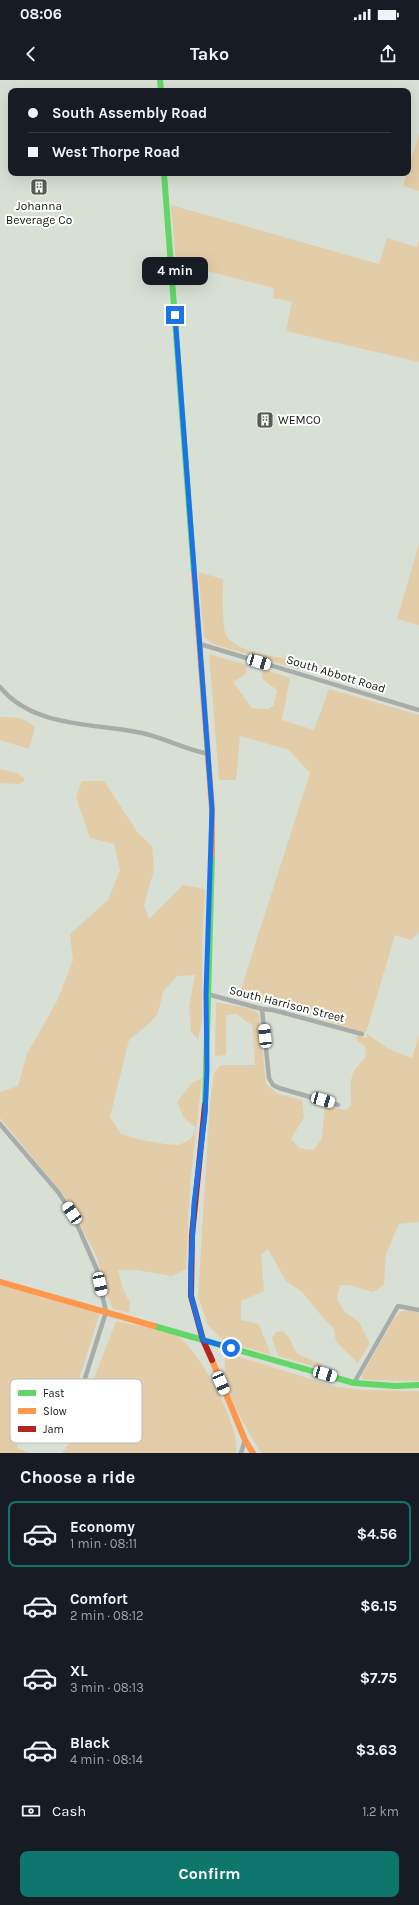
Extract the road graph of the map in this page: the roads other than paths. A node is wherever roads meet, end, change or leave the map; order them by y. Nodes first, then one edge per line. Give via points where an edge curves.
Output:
1 (164, 176) edge
2 (200, 644) junction
3 (0, 687) edge
4 (419, 710) edge
5 (209, 754) junction
6 (206, 994) junction
7 (262, 1009) junction
8 (362, 1034) dead end
9 (338, 1105) dead end
10 (0, 1124) edge
11 (0, 1282) edge
12 (419, 1310) edge
13 (106, 1312) junction
14 (203, 1340) junction
15 (85, 1379) edge
16 (354, 1383) junction
17 (419, 1385) edge
18 (246, 1440) junction
19 (241, 1453) edge
20 (252, 1453) edge

1 - 2 street
2 - 4 street, South Abbott Road
2 - 5 street
3 - 5 street via 21,707 55,720 141,733
5 - 6 street via 212,859
6 - 7 street, South Harrison Street
6 - 14 street via 205,1114 194,1204 191,1267 191,1296
7 - 8 street, South Harrison Street
7 - 9 street via 269,1078 273,1084
10 - 13 street via 58,1192 72,1213 97,1270
11 - 13 street
12 - 16 street via 398,1306
13 - 14 street
13 - 15 street
14 - 16 street
14 - 18 street
16 - 17 street
18 - 19 street
18 - 20 street

